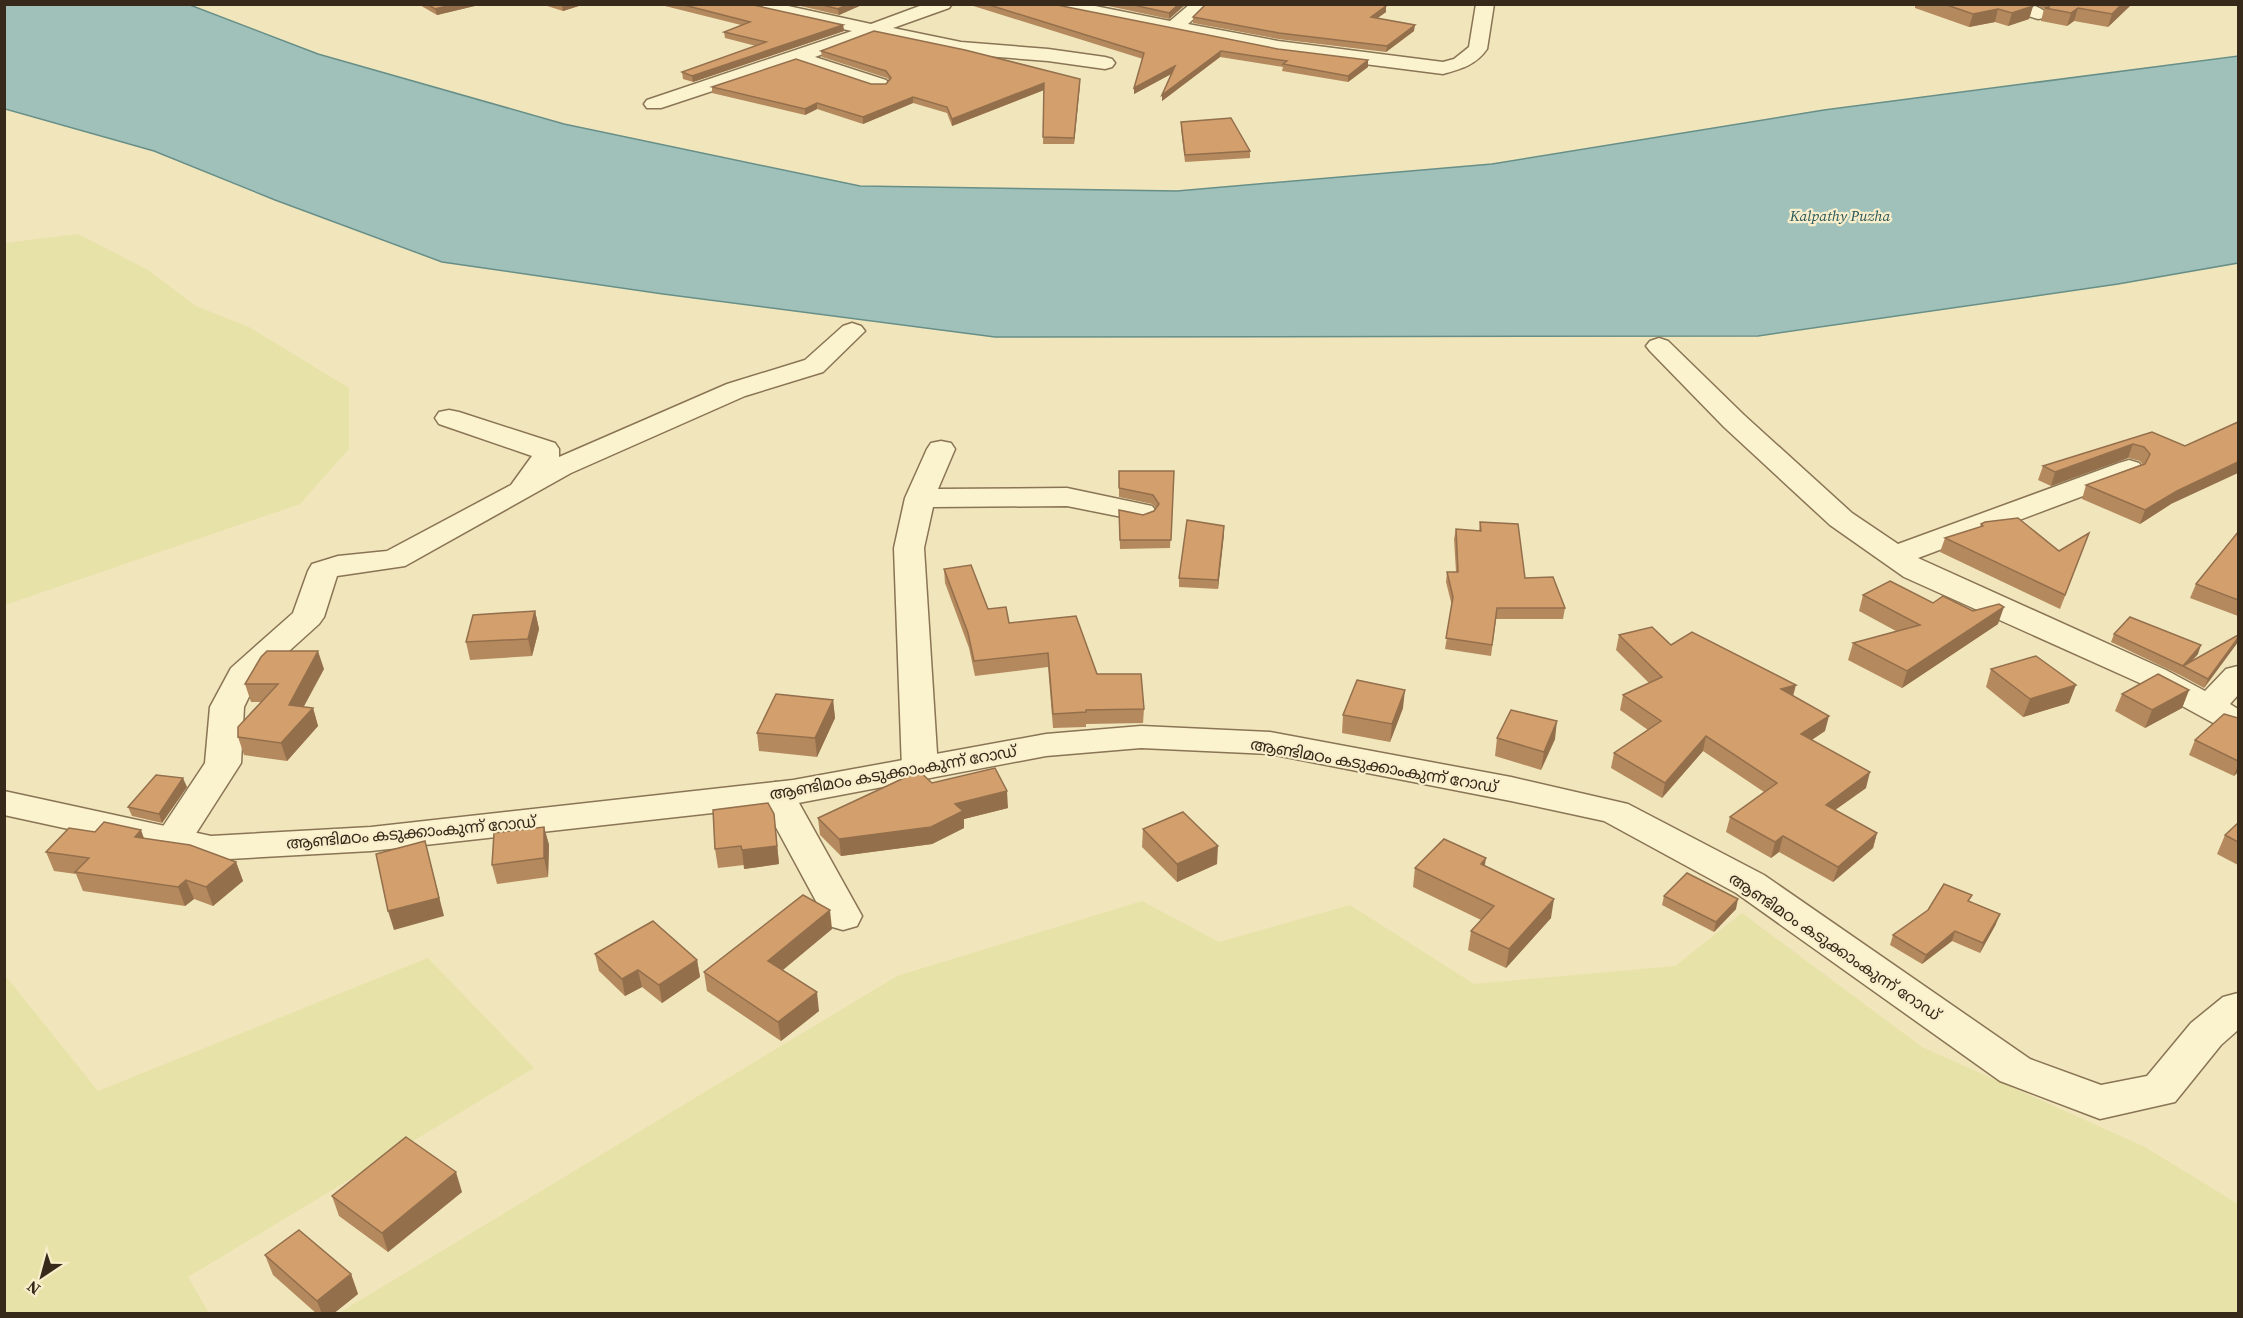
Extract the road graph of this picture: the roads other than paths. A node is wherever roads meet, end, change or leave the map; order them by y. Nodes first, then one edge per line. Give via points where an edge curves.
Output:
1 (751, 4) edge
2 (944, 4) edge
3 (1054, 4) edge
4 (1201, 4) edge
5 (1485, 4) edge
6 (2008, 4) edge
7 (2038, 14) dead end
8 (1174, 27) junction
9 (873, 31) junction
10 (797, 57) junction
11 (1105, 63) dead end
12 (879, 84) edge
13 (654, 104) dead end
14 (852, 331) dead end
15 (1659, 346) dead end
16 (449, 418) dead end
17 (941, 448) dead end
18 (2128, 469) edge
19 (521, 491) junction
20 (920, 498) junction
21 (1142, 512) edge
22 (1895, 556) junction
23 (2238, 676) edge
24 (2208, 707) junction
25 (2238, 723) edge
26 (920, 769) junction
27 (776, 794) junction
28 (4, 803) edge
29 (173, 840) junction
30 (843, 916) dead end
31 (2238, 1008) edge

1 - 9 street
2 - 9 street
3 - 8 street
4 - 8 street
5 - 8 street via 1478,49 1461,63 1443,68 1278,47
6 - 7 street
9 - 10 street
9 - 11 street via 962,48
10 - 12 street
10 - 13 street
14 - 19 street via 814,366 735,390 561,466
15 - 22 street via 1841,519
16 - 19 street via 545,449 546,456
17 - 20 street
18 - 22 street
19 - 29 street via 394,559 338,564 323,571 308,617 243,675 227,707 223,763
20 - 21 street via 1067,497
20 - 26 street via 909,548
22 - 24 street via 1915,570 2154,678
23 - 24 street
24 - 25 street
26 - 27 street, ആണ്ടിമഠം കടുക്കാംകുന്ന് റോഡ്
26 - 31 street, ആണ്ടിമഠം കടുക്കാംകുന്ന് റോഡ് via 1046,745 1131,738 1270,743 1615,812 1750,885 2015,1070 2100,1102 2160,1090 2206,1034
27 - 29 street, ആണ്ടിമഠം കടുക്കാംകുന്ന് റോഡ് via 371,839 212,848
27 - 30 street
28 - 29 street, ആണ്ടിമഠം കടുക്കാംകുന്ന് റോഡ്

